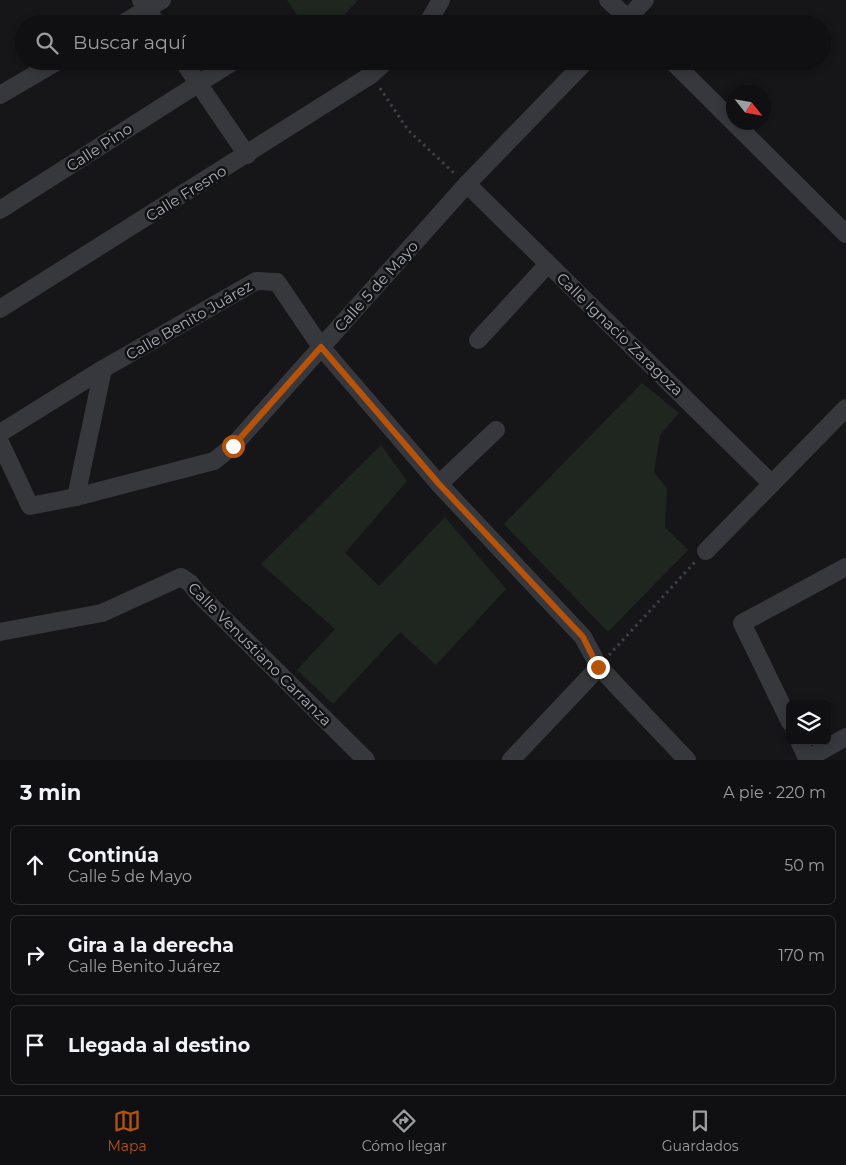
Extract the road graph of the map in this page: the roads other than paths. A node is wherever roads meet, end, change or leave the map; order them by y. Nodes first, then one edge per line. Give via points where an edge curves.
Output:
1 (441, 0) edge
2 (608, 0) edge
3 (646, 0) edge
4 (150, 3) edge
5 (134, 15) edge
6 (155, 15) edge
7 (432, 15) edge
8 (622, 15) edge
9 (634, 15) edge
10 (43, 70) edge
11 (190, 70) edge
12 (220, 70) edge
13 (376, 70) edge
14 (577, 70) edge
15 (681, 70) edge
16 (199, 83) junction
17 (0, 96) edge
18 (247, 155) junction
19 (467, 184) junction
20 (0, 210) edge
21 (846, 234) edge
22 (548, 264) junction
23 (0, 310) edge
24 (478, 340) dead end
25 (321, 347) junction
26 (103, 369) junction
27 (846, 408) edge
28 (496, 430) dead end
29 (0, 432) edge
30 (0, 442) edge
31 (439, 484) junction
32 (772, 484) junction
33 (76, 497) junction
34 (706, 551) road end
35 (846, 567) edge
36 (0, 632) edge
37 (598, 667) junction
38 (786, 714) edge
39 (846, 737) edge
40 (801, 745) edge
41 (808, 759) edge
42 (366, 760) edge
43 (511, 760) edge
44 (687, 760) edge

1 - 7 street
2 - 8 street
3 - 9 street
4 - 5 street
4 - 6 street
10 - 17 street
11 - 16 street
12 - 16 street, Calle Pino
13 - 18 street, Calle Fresno
14 - 19 street, Calle 5 de Mayo
15 - 21 street
16 - 18 street
16 - 20 street, Calle Pino
18 - 23 street, Calle Fresno
19 - 22 street, Calle Ignacio Zaragoza
19 - 25 street, Calle 5 de Mayo
22 - 24 street
22 - 32 street, Calle Ignacio Zaragoza
25 - 26 street, Calle Benito Juárez via 277,282 256,281
25 - 31 street, Calle Benito Juárez
25 - 33 street, Calle 5 de Mayo via 233,446 214,461
26 - 29 street, Calle Benito Juárez
26 - 33 street
27 - 32 street
28 - 31 street
30 - 33 street, Calle 5 de Mayo via 30,506
31 - 37 street, Calle Benito Juárez via 583,637
32 - 34 street
35 - 38 street via 742,623
36 - 42 street, Calle Venustiano Carranza via 102,613 181,577
37 - 43 street
37 - 44 street, Calle Benito Juárez
39 - 41 street
40 - 41 street

